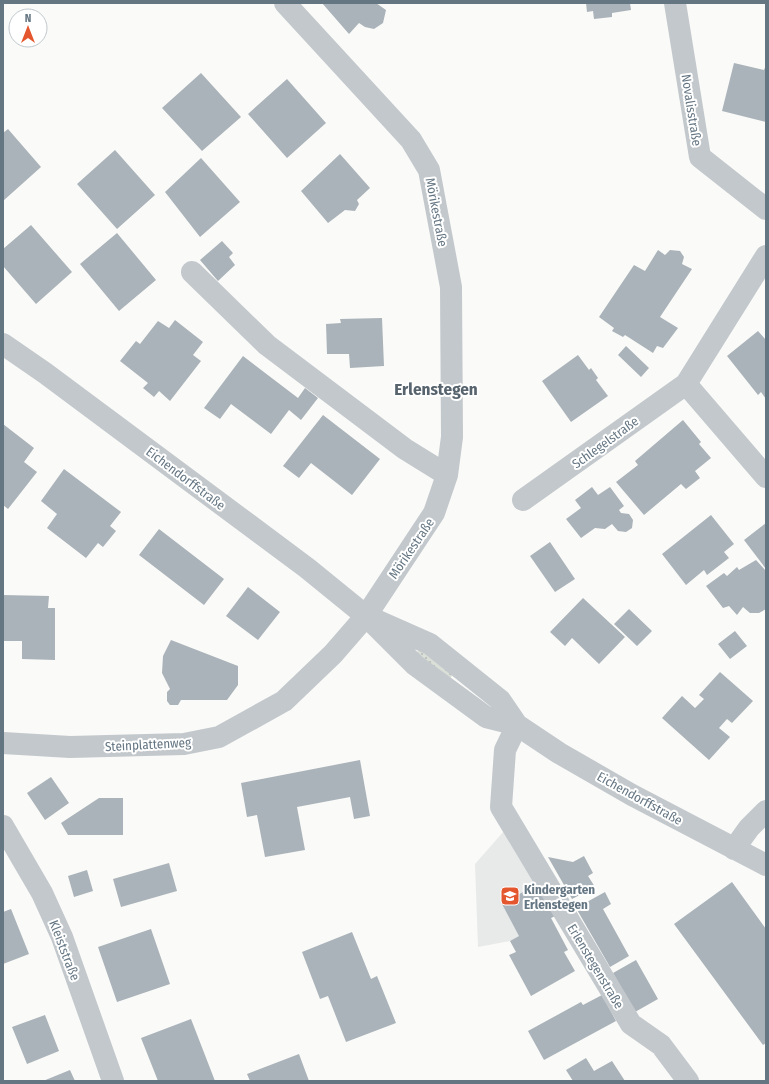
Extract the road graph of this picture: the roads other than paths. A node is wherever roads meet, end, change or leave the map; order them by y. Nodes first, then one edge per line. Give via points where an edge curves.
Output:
1 (285, 3) edge
2 (675, 3) edge
3 (766, 209) edge
4 (766, 256) edge
5 (192, 272) dead end
6 (3, 344) edge
7 (686, 384) junction
8 (447, 475) junction
9 (766, 478) edge
10 (523, 500) dead end
11 (366, 616) junction
12 (517, 725) junction
13 (3, 743) edge
14 (766, 811) edge
15 (3, 826) edge
16 (734, 849) junction
17 (766, 866) edge
18 (113, 1081) edge
19 (688, 1081) edge

1 - 8 street, Mörikestraße via 411,140 429,170 451,287 452,437
2 - 3 street, Novalisstraße via 700,157
4 - 7 street, Schlegelstraße
5 - 8 street via 267,344 405,449
6 - 11 street, Eichendorffstraße via 307,568
7 - 9 street
7 - 10 street, Schlegelstraße
8 - 11 street, Mörikestraße via 434,513
11 - 12 street, Eichendorffstraße via 430,644 500,700
11 - 13 street, Steinplattenweg via 333,654 284,701 219,737 177,744 70,747
12 - 16 street, Eichendorffstraße via 614,785
12 - 19 street, Erlenstegenstraße via 505,750 501,806 631,1024 661,1045
14 - 16 street via 749,828
15 - 18 street, Kleiststraße via 42,893 62,937
16 - 17 street, Eichendorffstraße

